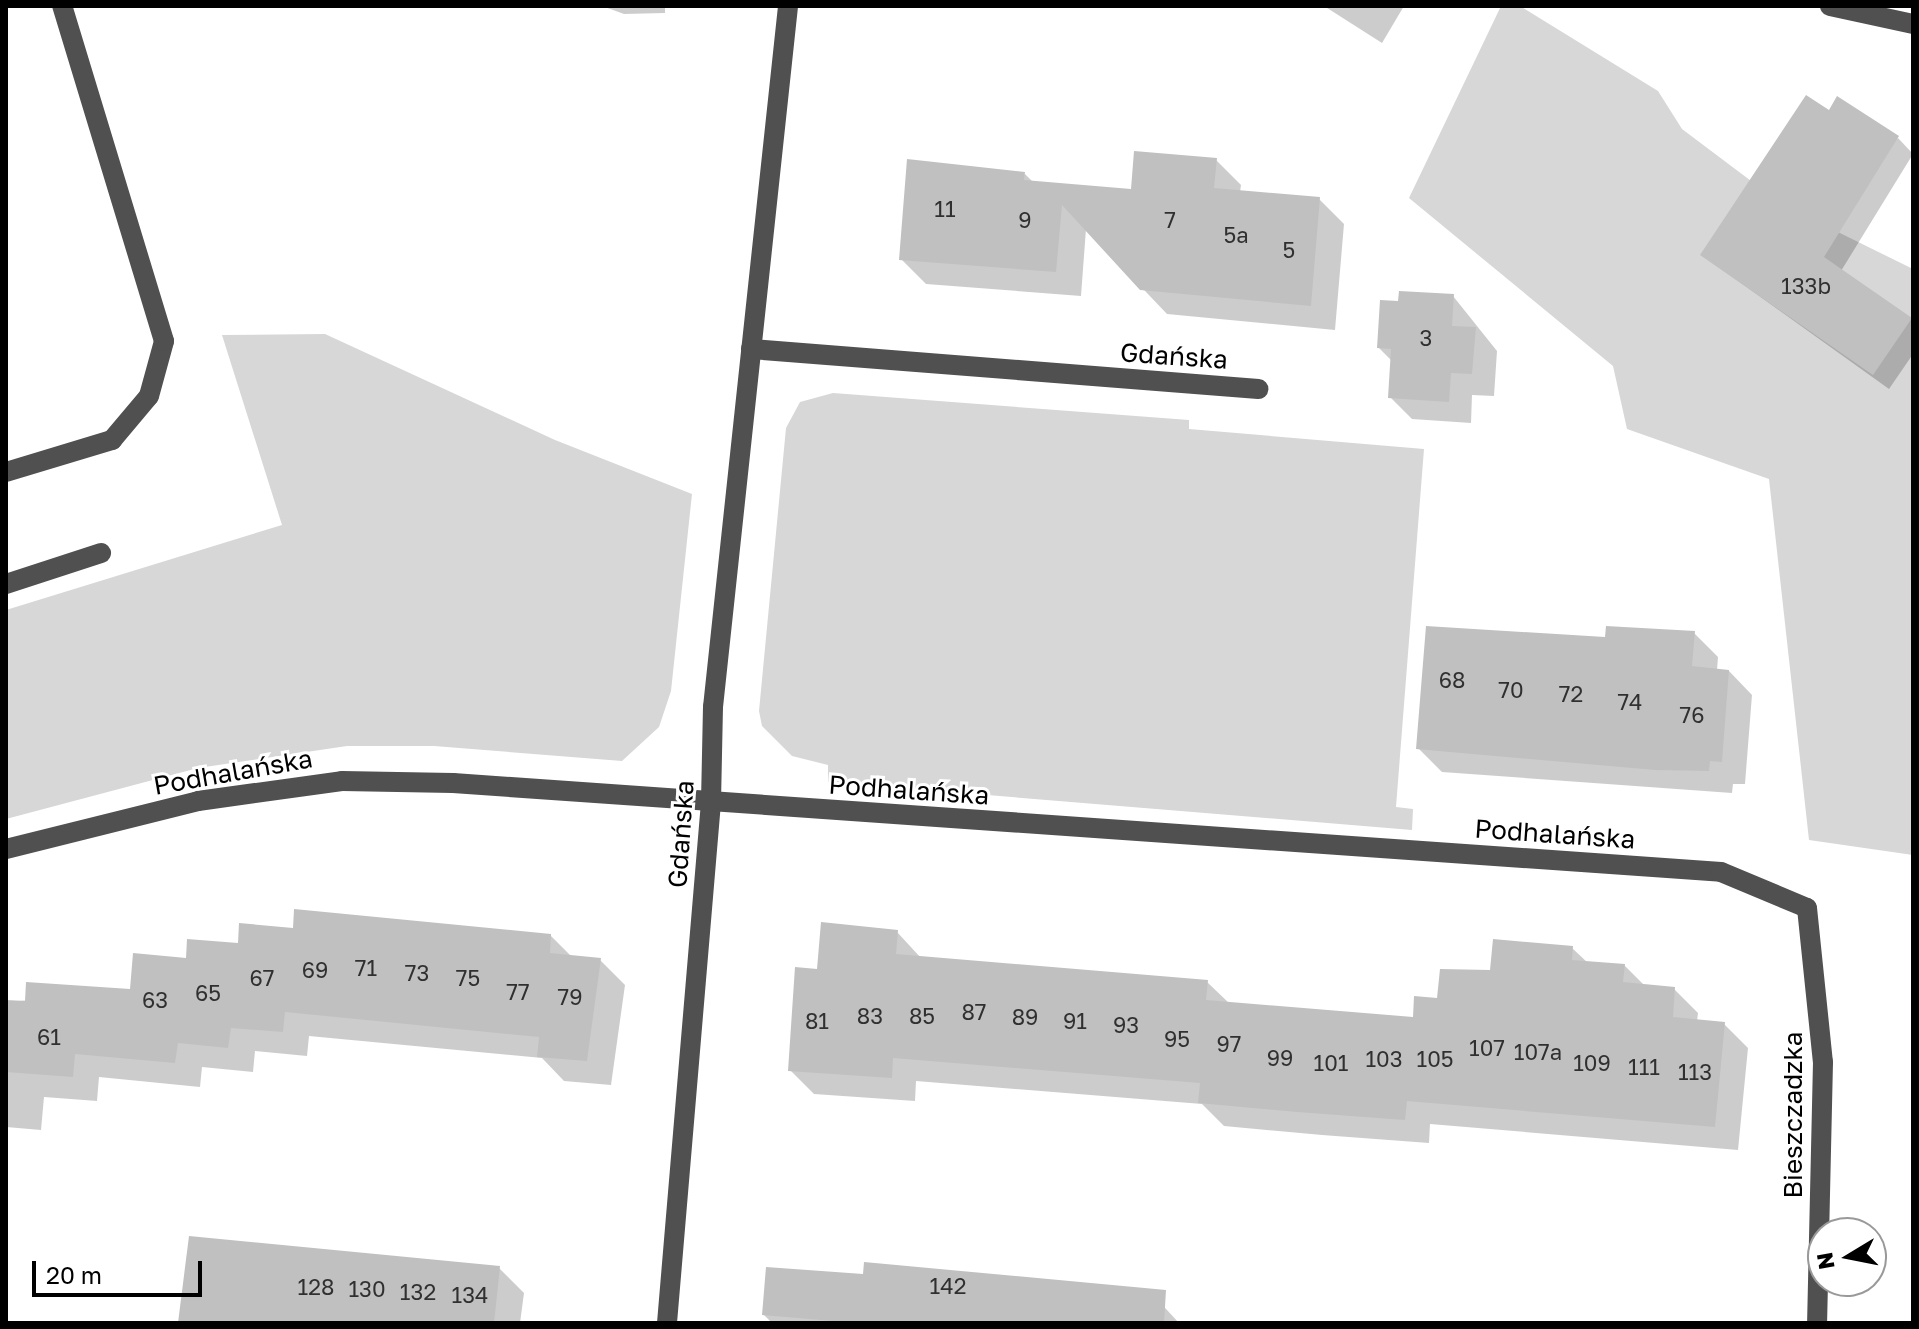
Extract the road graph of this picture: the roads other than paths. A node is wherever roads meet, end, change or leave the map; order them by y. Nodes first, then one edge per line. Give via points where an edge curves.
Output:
1 (62, 6) edge
2 (788, 6) edge
3 (1830, 6) edge
4 (1913, 24) edge
5 (751, 349) junction
6 (1258, 389) dead end
7 (6, 472) edge
8 (101, 553) dead end
9 (6, 584) edge
10 (711, 802) junction
11 (6, 849) edge
12 (1807, 908) joint
13 (667, 1323) edge
14 (1817, 1323) edge

1 - 7 street via 164,341 149,396 112,440
2 - 5 street, Gdańska
3 - 4 street
5 - 6 street, Gdańska
5 - 10 street, Gdańska via 713,707
8 - 9 street
10 - 11 street, Podhalańska via 453,783 342,781 198,801
10 - 12 street, Podhalańska via 1721,872
10 - 13 street, Gdańska
12 - 14 street, Bieszczadzka via 1823,1062

